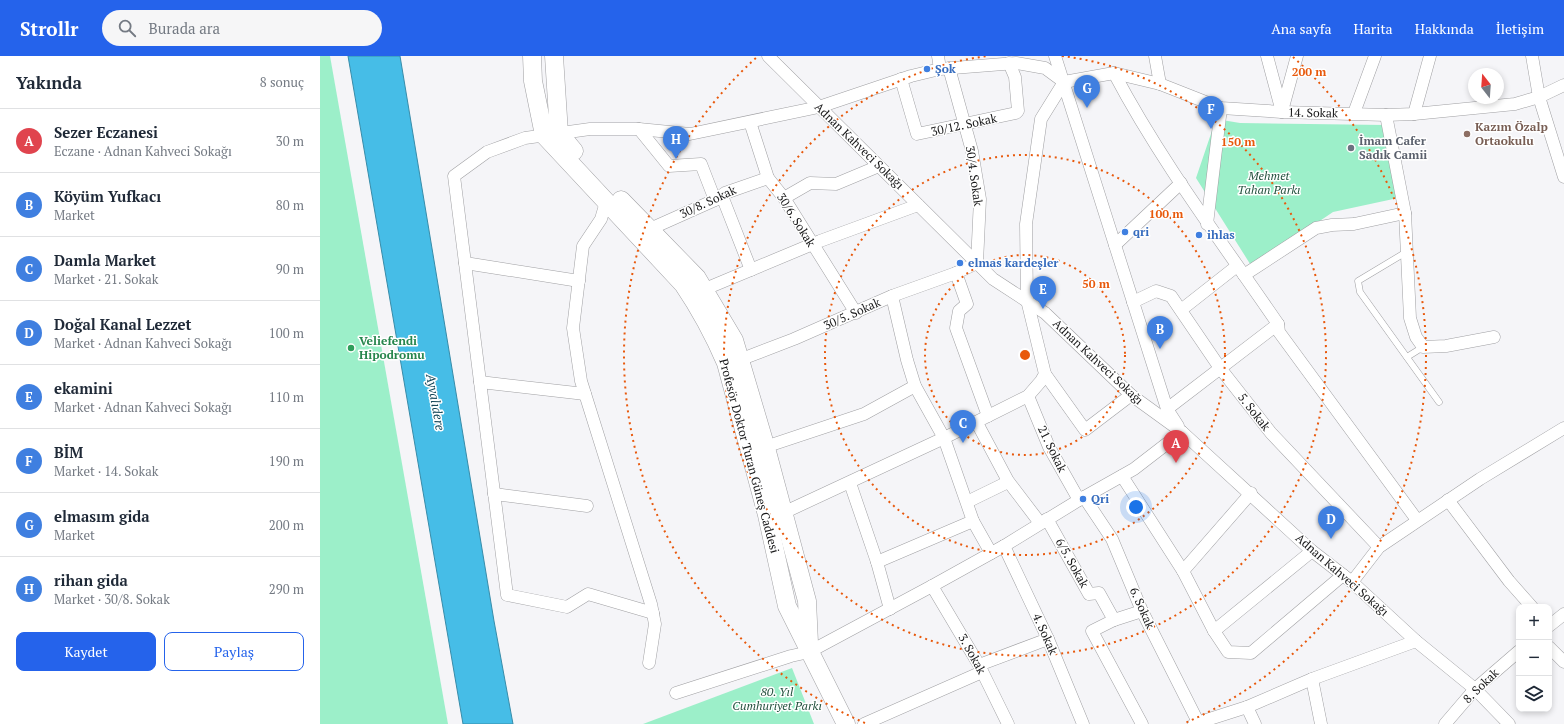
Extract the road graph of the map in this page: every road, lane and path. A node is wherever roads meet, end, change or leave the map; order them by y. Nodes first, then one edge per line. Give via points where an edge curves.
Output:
1 (532, 56) edge
2 (554, 56) edge
3 (768, 56) edge
4 (938, 56) edge
5 (1055, 56) edge
6 (1155, 56) edge
7 (1267, 56) edge
8 (1297, 56) edge
9 (1375, 56) edge
10 (1430, 56) edge
11 (1532, 56) edge
12 (1009, 63) junction
13 (945, 69) junction
14 (1114, 73) junction
15 (900, 79) junction
16 (1064, 82) junction
17 (1160, 84) junction
18 (1564, 85) edge
19 (1539, 97) junction
20 (819, 107) junction
21 (1221, 108) junction
22 (1282, 112) junction
23 (1354, 113) junction
24 (1414, 114) junction
25 (1386, 115) junction
26 (750, 122) junction
27 (965, 124) junction
28 (639, 129) junction
29 (551, 134) junction
30 (879, 166) junction
31 (768, 178) junction
32 (1564, 178) edge
33 (1182, 183) junction
34 (719, 198) junction
35 (784, 198) junction
36 (606, 202) junction
37 (918, 205) junction
38 (1405, 213) junction
39 (1207, 224) junction
40 (650, 229) junction
41 (812, 245) junction
42 (1115, 245) junction
43 (1408, 251) junction
44 (465, 263) junction
45 (977, 263) junction
46 (751, 270) junction
47 (1241, 270) junction
48 (956, 273) junction
49 (579, 281) junction
50 (705, 289) junction
51 (892, 296) junction
52 (1027, 300) junction
53 (1133, 302) junction
54 (1181, 310) junction
55 (856, 313) junction
56 (1278, 324) junction
57 (1494, 337) dead end
58 (1423, 347) junction
59 (1406, 357) junction
60 (733, 362) junction
61 (1220, 368) junction
62 (1045, 374) junction
63 (480, 382) junction
64 (915, 386) junction
65 (585, 394) junction
66 (1131, 395) junction
67 (1028, 396) junction
68 (1439, 402) dead end
69 (1167, 409) junction
70 (988, 416) junction
71 (977, 423) junction
72 (1564, 428) edge
73 (1182, 432) junction
74 (944, 438) junction
75 (758, 449) junction
76 (1122, 476) junction
77 (850, 482) junction
78 (1008, 482) junction
79 (1251, 493) junction
80 (494, 494) junction
81 (1082, 498) junction
82 (1448, 500) junction
83 (967, 502) junction
84 (587, 506) dead end
85 (783, 513) junction
86 (1417, 520) junction
87 (973, 521) junction
88 (1044, 521) junction
89 (1004, 546) junction
90 (1379, 547) junction
91 (1312, 551) junction
92 (991, 553) junction
93 (877, 562) junction
94 (1183, 571) junction
95 (1348, 579) junction
96 (932, 586) junction
97 (1529, 604) edge
98 (890, 609) junction
99 (1142, 611) junction
100 (653, 613) junction
101 (1564, 614) edge
102 (1114, 620) junction
103 (1552, 624) edge
104 (1214, 631) junction
105 (1048, 639) junction
106 (1416, 641) junction
107 (1552, 650) edge
108 (809, 652) junction
109 (1516, 654) edge
110 (1564, 662) edge
111 (648, 663) dead end
112 (981, 669) junction
113 (1312, 679) junction
114 (1475, 689) junction
115 (676, 694) dead end
116 (1247, 707) junction
117 (1196, 723) edge
118 (846, 724) edge
119 (864, 724) edge
120 (1008, 724) edge
121 (1083, 724) edge
122 (1142, 724) edge
123 (1255, 724) edge
124 (1321, 724) edge
125 (1446, 724) edge
126 (1509, 724) edge

1 - 29 main road via 534,81
2 - 29 main road
3 - 20 street, Adnan Kahveci Sokağı
4 - 13 street, 30/4. Sokak
5 - 16 street
6 - 17 street
7 - 22 street
8 - 22 street
9 - 23 street
10 - 24 street
11 - 19 street
12 - 13 street
12 - 16 street via 1045,68
12 - 27 street, 30/12. Sokak via 1015,77 1018,111
13 - 15 street
13 - 27 street, 30/4. Sokak
14 - 16 street, 14. Sokak
14 - 17 street, 14. Sokak
14 - 33 street via 1138,119
15 - 20 street
15 - 27 street, 30/12. Sokak via 917,134
16 - 42 street
16 - 52 street via 1041,119 1026,224
17 - 21 street, 14. Sokak
18 - 19 street, 14. Sokak
19 - 24 street, 14. Sokak via 1515,104
19 - 32 street
20 - 26 street
20 - 30 street, Adnan Kahveci Sokağı
21 - 22 street, 14. Sokak
21 - 39 street
22 - 23 street, 14. Sokak
23 - 25 street, 14. Sokak
24 - 25 street, 14. Sokak
25 - 38 street
26 - 28 street via 690,134
26 - 31 street, 30/6. Sokak
27 - 45 street, 30/4. Sokak via 980,199
28 - 29 street via 590,129
28 - 34 street via 669,166 701,164
29 - 36 main road, Profesör Doktor Turan Güneş Caddesi
29 - 40 main road, Profesör Doktor Turan Güneş Caddesi
29 - 44 street via 525,138 487,152 454,176
30 - 35 street via 836,184 810,183
30 - 37 street, Adnan Kahveci Sokağı
31 - 34 street, 30/8. Sokak via 725,193
31 - 35 street, 30/6. Sokak
33 - 39 street
33 - 42 street
34 - 40 street, 30/8. Sokak
34 - 46 street
35 - 41 street, 30/6. Sokak
36 - 49 street via 601,219 583,246
36 - 60 main road, Profesör Doktor Turan Güneş Caddesi via 683,284
37 - 41 street
37 - 45 street, Adnan Kahveci Sokağı
38 - 43 street
38 - 47 street via 1354,224 1316,228
39 - 47 street
40 - 50 main road, Profesör Doktor Turan Güneş Caddesi
41 - 46 street
41 - 55 street, 30/6. Sokak
42 - 53 street
43 - 58 street via 1410,318
43 - 59 lane via 1358,281 1360,292
44 - 49 street
44 - 63 street
45 - 48 street, 30/5. Sokak
45 - 52 street, Adnan Kahveci Sokağı via 993,279
46 - 50 street
47 - 54 street
47 - 56 street
48 - 51 street, 30/5. Sokak
48 - 70 street via 967,304 959,311 956,328
49 - 65 street via 573,328
50 - 60 main road, Profesör Doktor Turan Güneş Caddesi via 734,340
51 - 55 street, 30/5. Sokak
51 - 64 street
52 - 62 street
52 - 66 street, Adnan Kahveci Sokağı via 1059,326
53 - 54 street, 5. Sokak via 1156,291 1171,296
53 - 69 street
54 - 61 street, 5. Sokak
55 - 60 street, 30/5. Sokak
56 - 61 street
56 - 86 street via 1279,332
57 - 58 street via 1446,346
58 - 59 lane
59 - 68 lane
60 - 75 main road, Profesör Doktor Turan Güneş Caddesi
61 - 69 street
61 - 90 street, 5. Sokak via 1271,433
62 - 66 street via 1085,430
62 - 67 street
63 - 65 street
63 - 80 street
64 - 74 street
64 - 75 street via 864,414
65 - 100 street
66 - 73 street, Adnan Kahveci Sokağı
67 - 70 street
67 - 81 street, 21. Sokak via 1049,447
69 - 73 street
70 - 71 street
71 - 74 street
71 - 78 street
72 - 82 street
73 - 76 street via 1134,470
73 - 79 street, Adnan Kahveci Sokağı
74 - 77 street
74 - 83 street
75 - 85 main road, Profesör Doktor Turan Güneş Caddesi
75 - 108 main road, Profesör Doktor Turan Güneş Caddesi via 767,515 787,606
76 - 81 street
76 - 94 street
77 - 85 street
77 - 93 street
78 - 83 street
78 - 88 street
79 - 91 street, Adnan Kahveci Sokağı
79 - 94 street
80 - 84 street
80 - 100 street via 507,596 567,607 588,594
81 - 88 street
81 - 99 street, 6. Sokak via 1112,538
82 - 86 street
82 - 97 street
83 - 87 street
85 - 108 main road, Profesör Doktor Turan Güneş Caddesi via 807,601
86 - 90 street
87 - 92 street
87 - 93 street
88 - 89 street
88 - 102 street, 6/5. Sokak via 1089,594 1099,593
89 - 92 street
89 - 105 street, 4. Sokak
90 - 95 street
91 - 95 street, Adnan Kahveci Sokağı
91 - 104 street
92 - 96 street
93 - 98 street
94 - 104 street
95 - 104 street via 1251,653 1228,652
95 - 106 street, Adnan Kahveci Sokağı
96 - 98 street
96 - 112 street, 3. Sokak
98 - 108 street
99 - 102 street
99 - 117 street, 6. Sokak
100 - 111 street via 655,624
101 - 103 street
102 - 122 street via 1092,631
105 - 112 street
105 - 121 street, 4. Sokak
106 - 113 street
106 - 114 street, Adnan Kahveci Sokağı
107 - 110 street
108 - 115 street
108 - 118 main road, Profesör Doktor Turan Güneş Caddesi
109 - 114 street, 8. Sokak
112 - 119 street
112 - 120 street, 3. Sokak
113 - 116 street
113 - 124 street
114 - 125 street, 8. Sokak
114 - 126 street, Adnan Kahveci Sokağı
116 - 117 street
116 - 123 street

